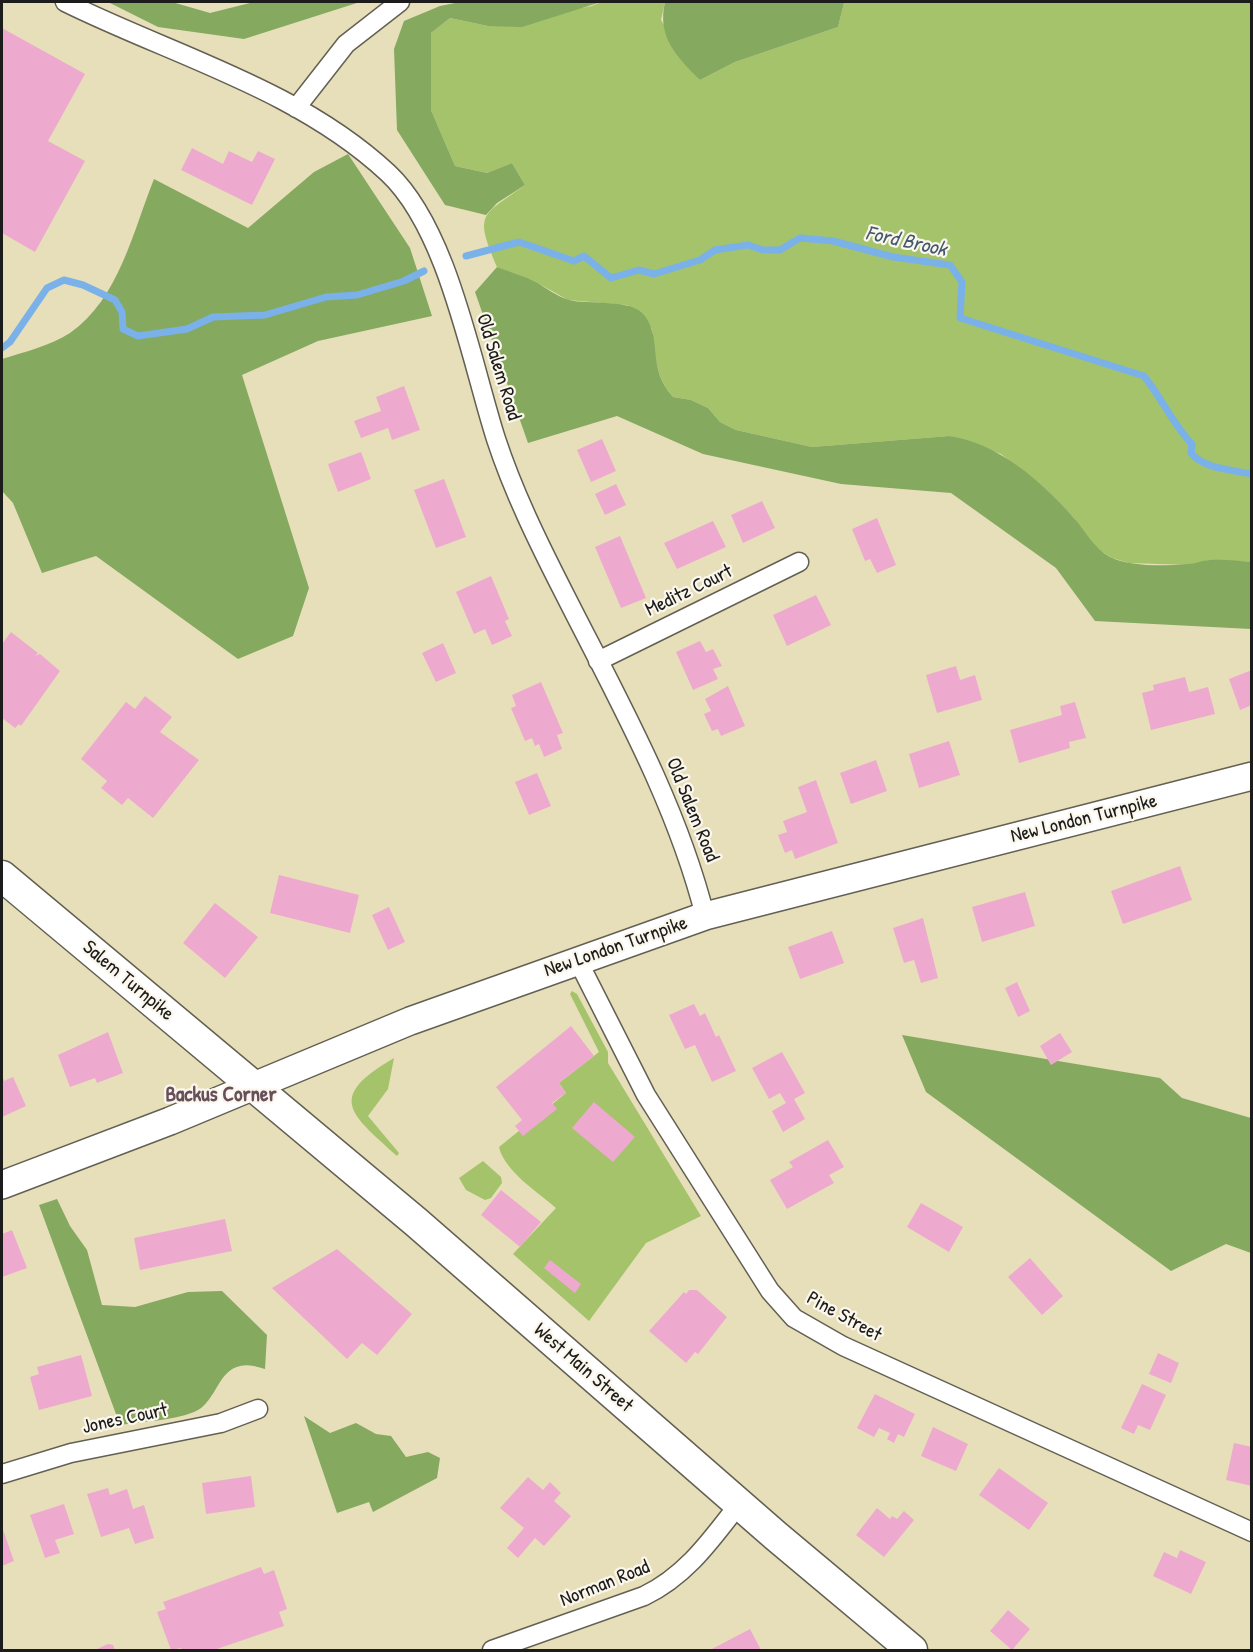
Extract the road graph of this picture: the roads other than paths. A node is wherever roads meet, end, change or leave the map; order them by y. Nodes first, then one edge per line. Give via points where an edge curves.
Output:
1 (65, 2) edge
2 (400, 2) edge
3 (296, 108) junction
4 (799, 562) dead end
5 (598, 661) junction
6 (1251, 776) edge
7 (2, 876) edge
8 (705, 915) junction
9 (578, 959) junction
10 (255, 1086) junction
11 (2, 1185) edge
12 (258, 1409) dead end
13 (2, 1474) edge
14 (739, 1504) junction
15 (1251, 1532) edge
16 (492, 1650) edge
17 (912, 1650) edge

1 - 3 street, Old Salem Road
2 - 3 street via 346,44
3 - 5 street, Old Salem Road via 358,148 390,175 432,237 497,442 535,535
4 - 5 street, Meditz Court
5 - 8 street, Old Salem Road via 659,783 695,876
6 - 8 main road, New London Turnpike
7 - 10 main road, Salem Turnpike
8 - 9 main road, New London Turnpike
9 - 10 main road, New London Turnpike via 352,1044
9 - 15 street, Pine Street via 646,1095 770,1291 794,1318 843,1346
10 - 11 main road, New London Turnpike
10 - 14 main road, West Main Street
12 - 13 street, Jones Court via 221,1423 71,1453
14 - 16 street, Norman Road via 698,1556 663,1586
14 - 17 main road, West Main Street

